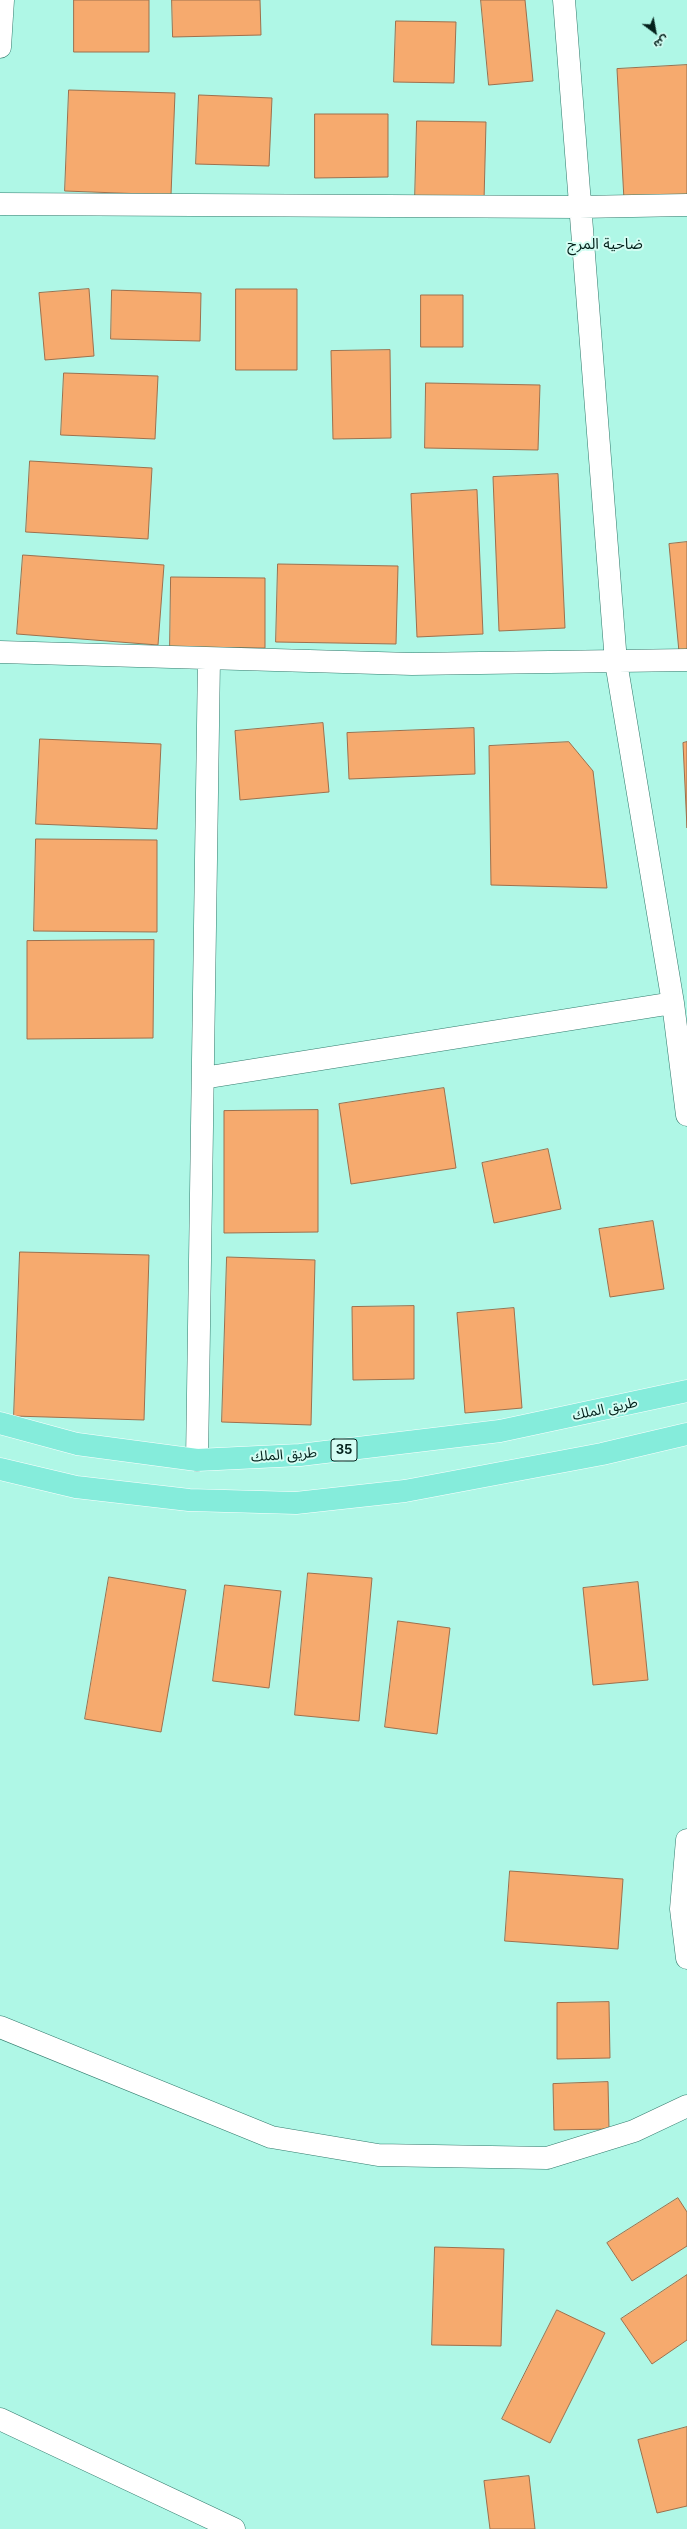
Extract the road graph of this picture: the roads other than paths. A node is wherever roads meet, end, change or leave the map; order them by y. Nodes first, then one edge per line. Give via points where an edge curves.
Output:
1 (3, 0) edge
2 (564, 0) edge
3 (0, 47) edge
4 (0, 204) edge
5 (687, 205) edge
6 (579, 207) junction
7 (0, 652) edge
8 (209, 659) junction
9 (687, 660) edge
10 (616, 662) junction
11 (673, 1003) junction
12 (203, 1078) junction
13 (687, 1115) edge
14 (687, 1391) edge
15 (0, 1423) edge
16 (687, 1434) edge
17 (197, 1460) junction
18 (0, 1469) edge
19 (687, 1840) edge
20 (687, 1958) edge
21 (0, 2027) edge
22 (687, 2106) edge
23 (0, 2419) edge
24 (234, 2529) edge

1 - 3 street
2 - 6 street
4 - 6 street
5 - 6 street
6 - 10 street
7 - 8 street
8 - 10 street via 412,664
8 - 12 street
9 - 10 street
10 - 11 street
11 - 12 street
11 - 13 street
12 - 17 street
14 - 17 main road, طريق الملك / 35 via 500,1431 300,1456
15 - 17 main road, طريق الملك / 35 via 77,1444
16 - 18 main road via 602,1454 405,1491 296,1503 189,1500 76,1487
19 - 20 street via 681,1909
21 - 22 street via 271,2137 378,2155 547,2158 634,2131
23 - 24 street

